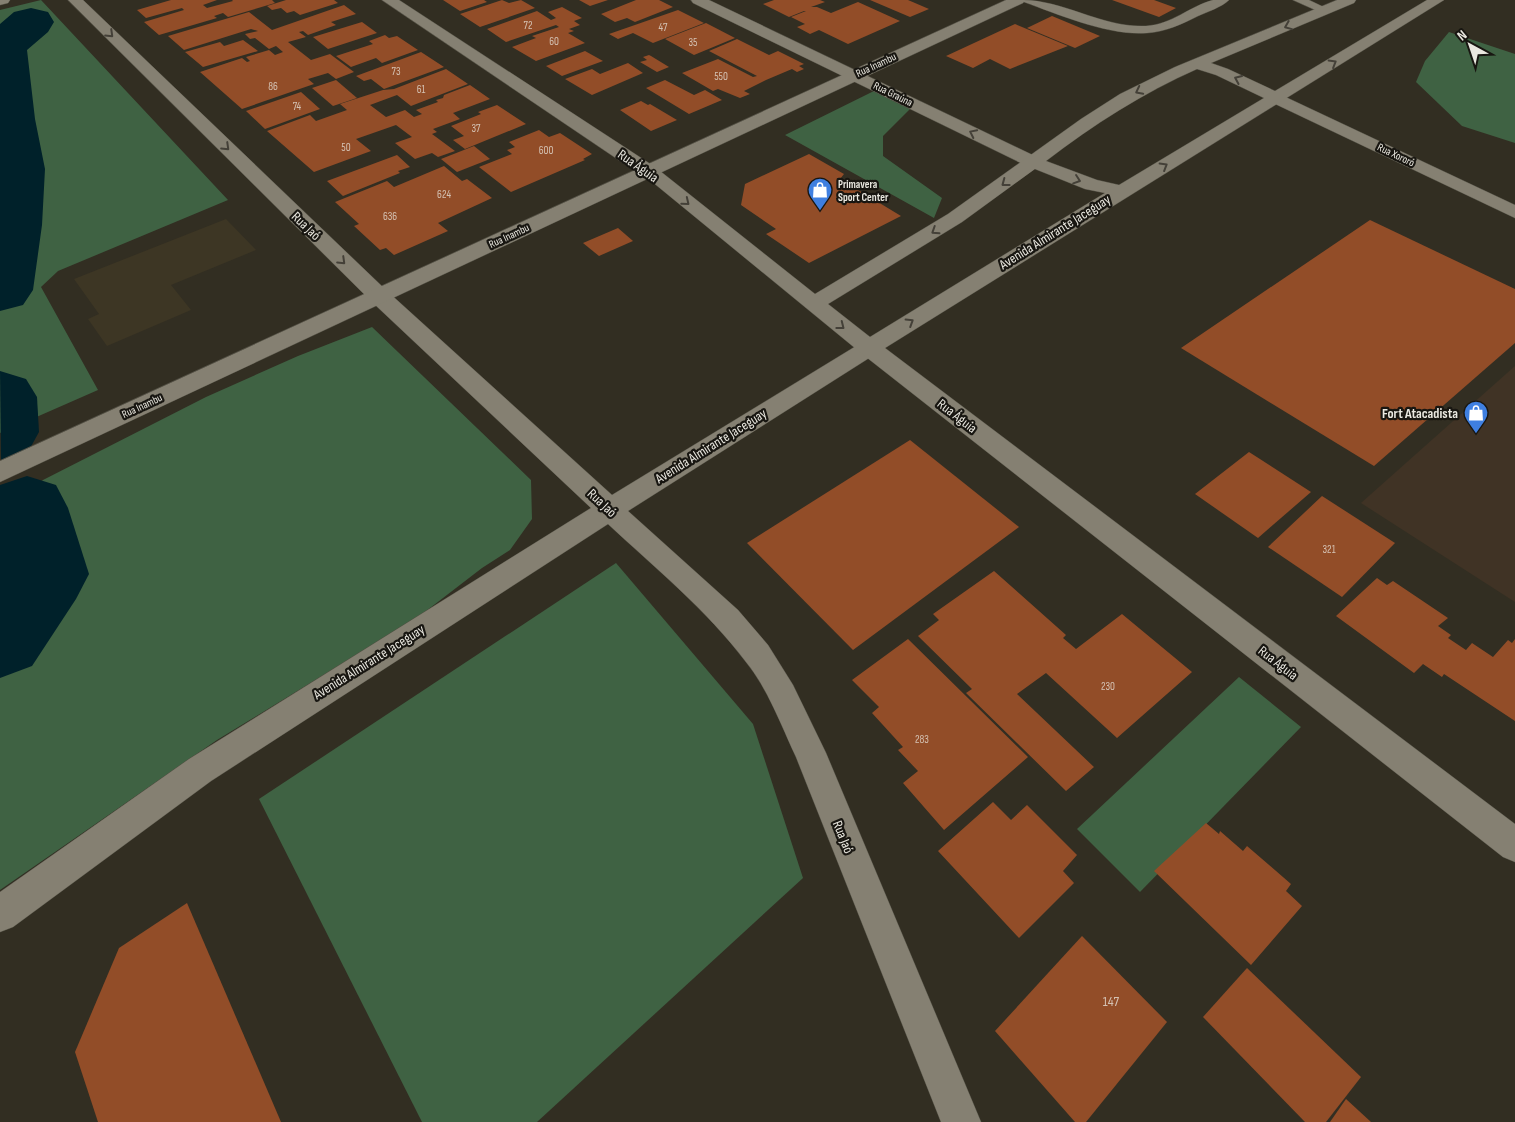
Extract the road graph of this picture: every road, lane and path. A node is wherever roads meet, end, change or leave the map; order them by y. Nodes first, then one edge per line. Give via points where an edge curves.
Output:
1 (75, 0) edge
2 (389, 0) edge
3 (698, 0) edge
4 (1018, 0) edge
5 (1028, 0) edge
6 (1223, 0) edge
7 (1299, 0) edge
8 (1349, 0) edge
9 (1437, 0) edge
10 (1326, 11) junction
11 (1198, 64) junction
12 (855, 75) junction
13 (1277, 98) junction
14 (1033, 162) junction
15 (648, 171) junction
16 (1122, 191) junction
17 (1515, 212) edge
18 (379, 296) junction
19 (813, 304) junction
20 (869, 348) junction
21 (0, 472) edge
22 (609, 510) junction
23 (1515, 845) edge
24 (0, 914) edge
25 (961, 1122) edge

1 -> 18 street, Rua Jaó
2 - 15 street, Rua Águia
3 - 12 street, Rua Graúna
4 - 12 street, Rua Inambu
5 - 6 lane via 1134,30 1158,29
7 - 10 lane
8 - 10 street
13 -> 9 street, Avenida Almirante Jaceguay
10 -> 11 street
13 -> 11 street, Rua Xororó
11 -> 14 street via 1126,98
14 -> 12 street, Rua Graúna
12 - 15 street, Rua Inambu
16 -> 13 street, Avenida Almirante Jaceguay
13 - 17 street, Rua Xororó
14 -> 16 street, Rua Graúna via 1092,185
14 -> 19 street via 947,224
15 - 18 street, Rua Inambu
15 -> 19 street, Rua Águia
20 -> 16 street, Avenida Almirante Jaceguay
18 - 21 street, Rua Inambu
18 - 22 street, Rua Jaó
19 -> 20 street, Rua Águia
20 - 22 street, Avenida Almirante Jaceguay
20 - 23 street, Rua Águia
22 - 24 street, Avenida Almirante Jaceguay via 200,770
22 - 25 street, Rua Jaó via 728,619 758,654 782,695 810,754

